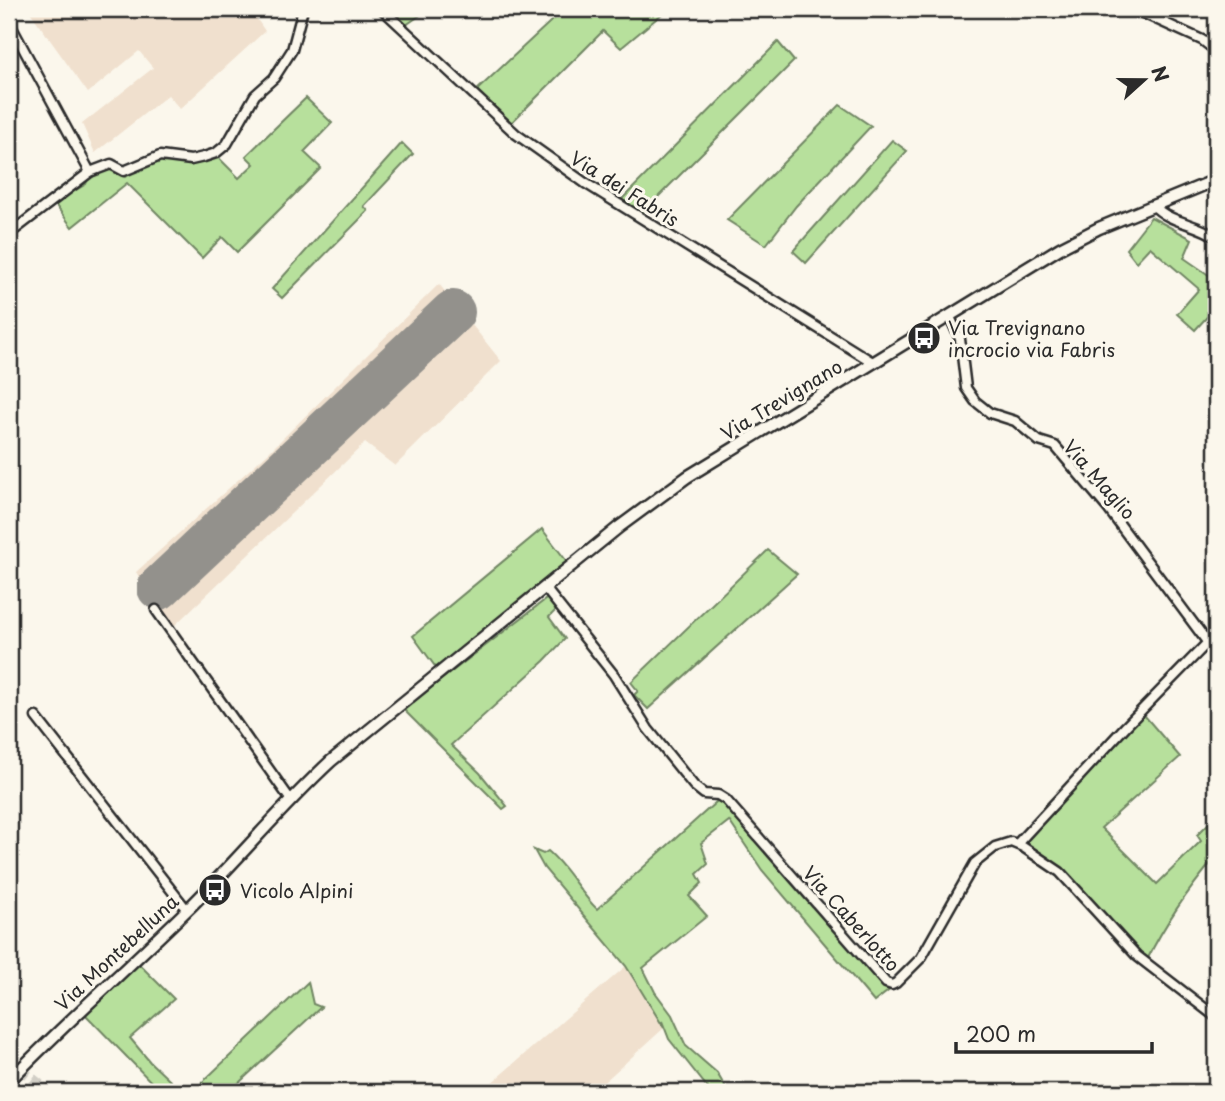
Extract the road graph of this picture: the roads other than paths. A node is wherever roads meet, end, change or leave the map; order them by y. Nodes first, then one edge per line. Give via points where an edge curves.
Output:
1 (303, 9) edge
2 (382, 9) edge
3 (1134, 9) edge
4 (9, 22) edge
5 (1216, 51) edge
6 (90, 172) junction
7 (1216, 180) edge
8 (1153, 205) junction
9 (9, 234) edge
10 (1216, 237) edge
11 (950, 317) junction
12 (874, 363) junction
13 (545, 588) junction
14 (156, 610) dead end
15 (1216, 634) edge
16 (1208, 643) junction
17 (400, 706) joint
18 (36, 717) dead end
19 (290, 799) junction
20 (1017, 844) junction
21 (187, 910) junction
22 (1216, 1017) edge
23 (9, 1081) edge

1 - 6 street via 292,50 274,78 254,95 227,144 216,153 191,160 160,156 124,171 111,164
2 - 12 street, Via dei Fabris via 516,134 585,183
3 - 5 street
4 - 6 street
6 - 9 street
7 - 8 main road, Via Trevignano
8 - 10 street
8 - 11 main road, Via Trevignano via 1068,243
11 - 12 main road, Via Trevignano
11 - 16 street, Via Maglio via 960,339 966,388 975,401 1055,446
12 - 13 main road, Via Trevignano via 687,477
13 - 17 main road, Via Trevignano
13 - 20 street, Via Caberlotto via 694,786 726,800 886,983 896,983 921,958 975,863 995,847
14 - 19 street
15 - 16 street
16 - 20 street
17 - 19 main road, Via Montebelluna
18 - 21 street
19 - 21 main road, Via Montebelluna
20 - 22 street via 1060,872 1138,956
21 - 23 main road, Via Montebelluna

